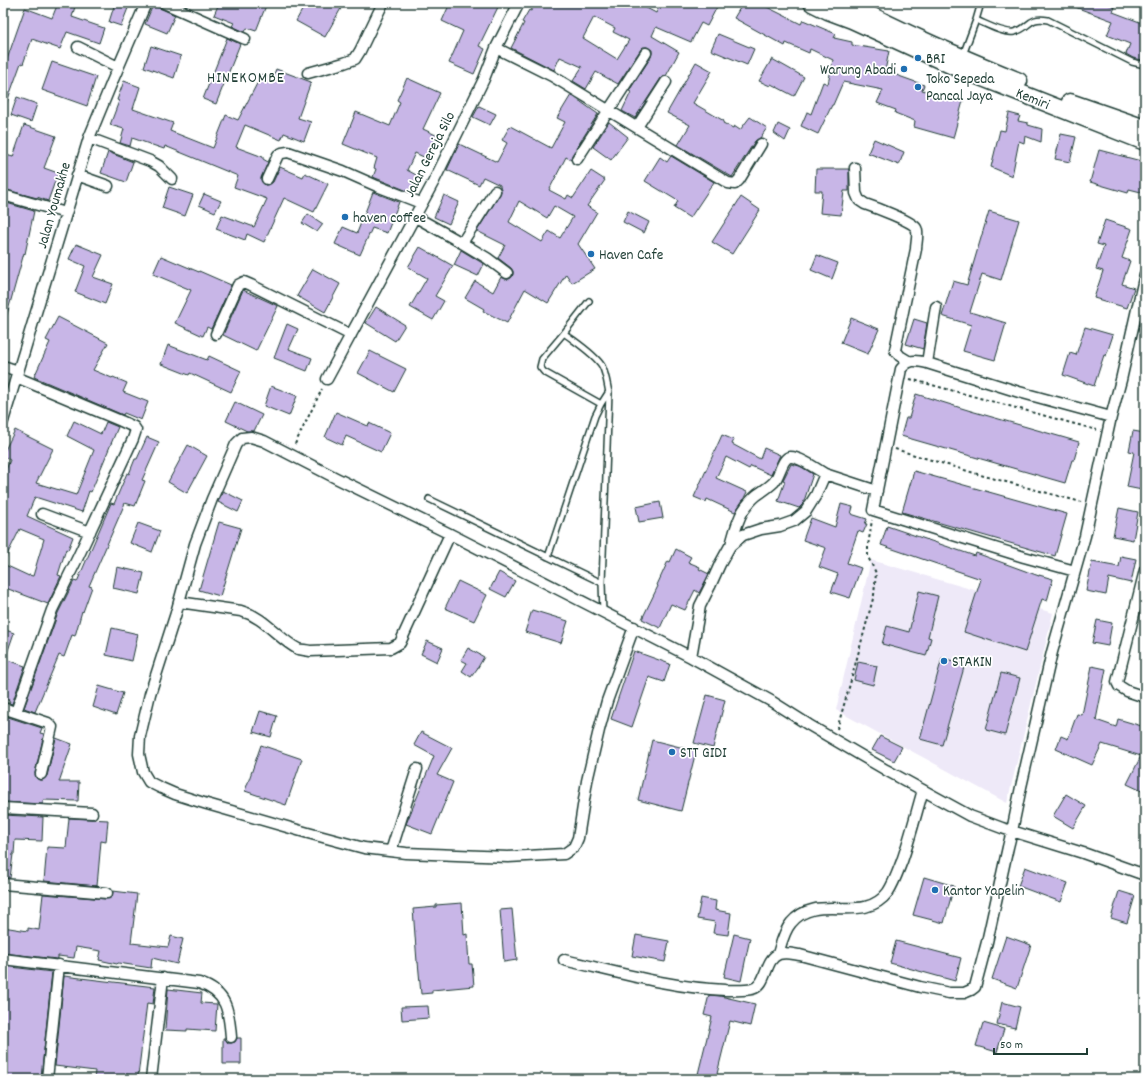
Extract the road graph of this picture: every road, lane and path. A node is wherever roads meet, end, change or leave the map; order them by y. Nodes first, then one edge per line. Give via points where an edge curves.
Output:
1 (146, 3) edge
2 (164, 3) edge
3 (383, 3) edge
4 (518, 3) edge
5 (812, 3) edge
6 (981, 3) edge
7 (845, 7) edge
8 (976, 20) junction
9 (245, 39) dead end
10 (78, 47) dead end
11 (496, 48) junction
12 (646, 52) dead end
13 (959, 62) junction
14 (1145, 66) edge
15 (118, 67) junction
16 (308, 73) dead end
17 (666, 82) dead end
18 (609, 110) junction
19 (637, 127) junction
20 (1145, 128) edge
21 (89, 138) junction
22 (1145, 142) edge
23 (761, 144) dead end
24 (577, 159) dead end
25 (855, 168) dead end
26 (77, 175) junction
27 (172, 178) dead end
28 (267, 179) dead end
29 (108, 186) dead end
30 (495, 191) dead end
31 (3, 195) edge
32 (421, 203) junction
33 (66, 214) junction
34 (414, 216) junction
35 (462, 243) junction
36 (507, 272) dead end
37 (1145, 274) edge
38 (589, 301) dead end
39 (936, 307) dead end
40 (564, 333) junction
41 (216, 334) dead end
42 (351, 335) junction
43 (910, 362) junction
44 (927, 363) junction
45 (3, 366) edge
46 (17, 374) junction
47 (900, 376) junction
48 (327, 379) joint
49 (609, 393) junction
50 (601, 404) junction
51 (1111, 417) junction
52 (3, 421) edge
53 (1108, 433) junction
54 (886, 446) junction
55 (289, 454) junction
56 (825, 474) junction
57 (877, 492) junction
58 (429, 499) dead end
59 (1092, 505) junction
60 (873, 510) junction
61 (42, 514) dead end
62 (90, 532) junction
63 (450, 534) junction
64 (730, 546) junction
65 (548, 557) junction
66 (1145, 570) edge
67 (1075, 571) junction
68 (602, 583) junction
69 (179, 602) junction
70 (606, 614) junction
71 (634, 627) junction
72 (690, 657) junction
73 (1145, 697) edge
74 (3, 708) edge
75 (16, 712) junction
76 (833, 739) junction
77 (417, 769) dead end
78 (41, 774) dead end
79 (923, 790) junction
80 (3, 808) edge
81 (92, 813) dead end
82 (1012, 831) junction
83 (391, 851) junction
84 (1145, 874) edge
85 (3, 884) edge
86 (107, 893) dead end
87 (778, 954) junction
88 (3, 958) edge
89 (564, 960) dead end
90 (59, 965) junction
91 (163, 978) junction
92 (231, 1037) dead end
93 (47, 1079) edge
94 (151, 1079) edge

1 - 15 street, Jalan Youmakhe
2 - 9 street
3 - 16 street via 354,59
4 - 11 street, Jalan Gereja Silo
5 - 7 highway
6 - 8 lane
7 - 13 highway via 924,41
8 - 13 lane
8 - 14 lane via 1005,32 1020,30 1033,21 1048,20
10 - 15 street
11 - 18 street via 552,76
11 - 32 street, Jalan Gereja Silo via 484,79
12 - 18 street
13 - 20 highway
13 - 22 highway, Kemiri
15 - 21 street, Jalan Youmakhe
17 - 19 street
18 - 19 street
18 - 24 street
19 - 23 street via 728,183 735,184
21 - 26 street, Jalan Youmakhe
21 - 27 street via 150,161
25 - 43 street via 859,200 910,222 916,228 916,249 896,350
26 - 29 street
26 - 33 street, Jalan Youmakhe
28 - 32 street via 278,155 288,152
30 - 35 street
31 - 33 street
32 - 34 street, Jalan Gereja Silo
33 - 46 street, Jalan Youmakhe
34 - 35 street
34 - 42 street, Jalan Gereja Silo
35 - 36 street
37 - 51 street
38 - 40 lane
39 - 44 street
40 - 49 lane via 601,364
40 - 50 lane via 542,359 540,367 544,372
41 - 42 street via 238,285 244,282
42 - 48 street, Jalan Gereja Silo
43 - 44 street
43 - 47 street via 905,364
44 - 51 street
45 - 46 street
46 - 52 street, Jalan Youmakhe
46 - 62 street via 136,430
47 - 53 path
47 - 54 street
48 - 55 path
49 - 50 lane
49 - 68 lane
50 - 65 lane
51 - 53 street
53 - 59 street
54 - 57 street
54 - 59 path
55 - 63 street
55 - 69 street via 251,437 242,438 236,444 195,544
56 - 57 street
56 - 64 street via 806,511 794,521 743,535
56 - 64 street via 796,457 788,457 775,481 744,509
57 - 60 street
58 - 65 lane
59 - 67 street
60 - 67 street
60 - 76 path via 868,557 876,573 874,595
61 - 62 street
62 - 75 street via 52,610
63 - 69 street via 400,643 391,648 310,651 299,649 250,613
63 - 70 street
64 - 72 street via 700,606
65 - 68 lane
66 - 73 street via 1117,682 1127,691
67 - 82 street via 1052,652
68 - 70 lane
69 - 83 street via 150,694 140,736 139,754 143,772 149,782 175,794 308,833 364,848
70 - 71 street
71 - 72 street
71 - 83 street via 599,730 587,781 578,838 574,847 564,854 508,857
72 - 76 street via 771,701
74 - 75 street
75 - 78 street via 48,723 52,727
76 - 79 street
77 - 83 street
79 - 82 street via 970,816
79 - 87 street via 897,875 888,892 876,903 862,908 823,908 797,916 789,925
80 - 81 street
82 - 84 street
82 - 87 street via 979,972 975,987 971,990 949,992 800,955
85 - 86 street
87 - 89 street via 772,959 761,982 754,989 745,990 693,988
88 - 90 street
90 - 91 street
90 - 93 street
91 - 92 street via 199,983 215,991 227,1009
91 - 94 street

